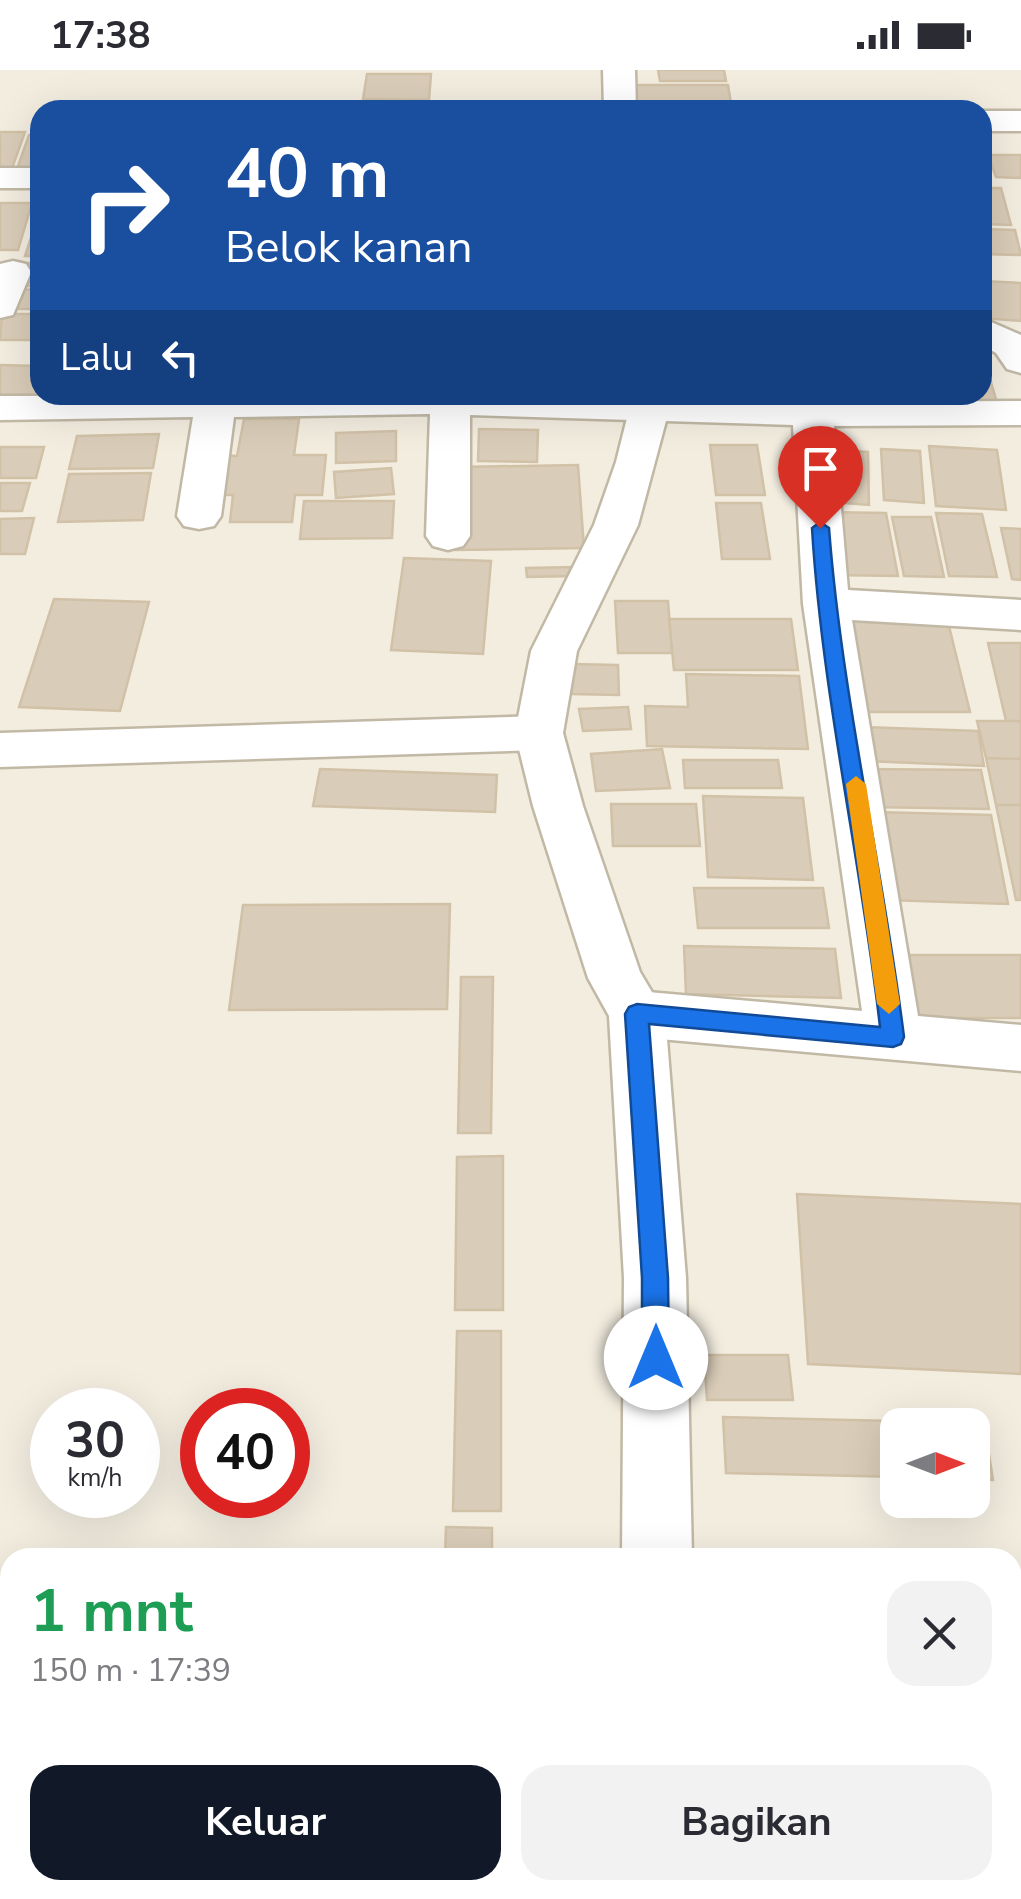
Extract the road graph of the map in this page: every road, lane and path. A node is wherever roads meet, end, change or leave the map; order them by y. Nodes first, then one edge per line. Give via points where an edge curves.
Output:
1 (619, 70) edge
2 (620, 100) edge
3 (992, 121) edge
4 (1021, 121) edge
5 (0, 178) edge
6 (30, 178) edge
7 (992, 335) edge
8 (1021, 361) edge
9 (81, 405) edge
10 (216, 405) edge
11 (449, 405) edge
12 (648, 405) edge
13 (699, 405) edge
14 (0, 408) edge
15 (1021, 413) edge
16 (813, 414) junction
17 (199, 516) dead end
18 (448, 536) dead end
19 (826, 604) junction
20 (1021, 615) edge
21 (539, 733) junction
22 (0, 750) edge
23 (637, 1014) junction
24 (893, 1037) junction
25 (1021, 1048) edge
26 (657, 1548) edge

1 - 2 street
3 - 4 street
5 - 6 street
7 - 8 street
9 - 14 street
10 - 17 street
11 - 18 street
12 - 21 street via 616,525 554,651
13 - 16 street
15 - 16 street
16 - 19 street
19 - 20 street
19 - 24 street
21 - 22 street
21 - 23 street via 609,960
23 - 24 street
23 - 26 street via 655,1278
24 - 25 street

